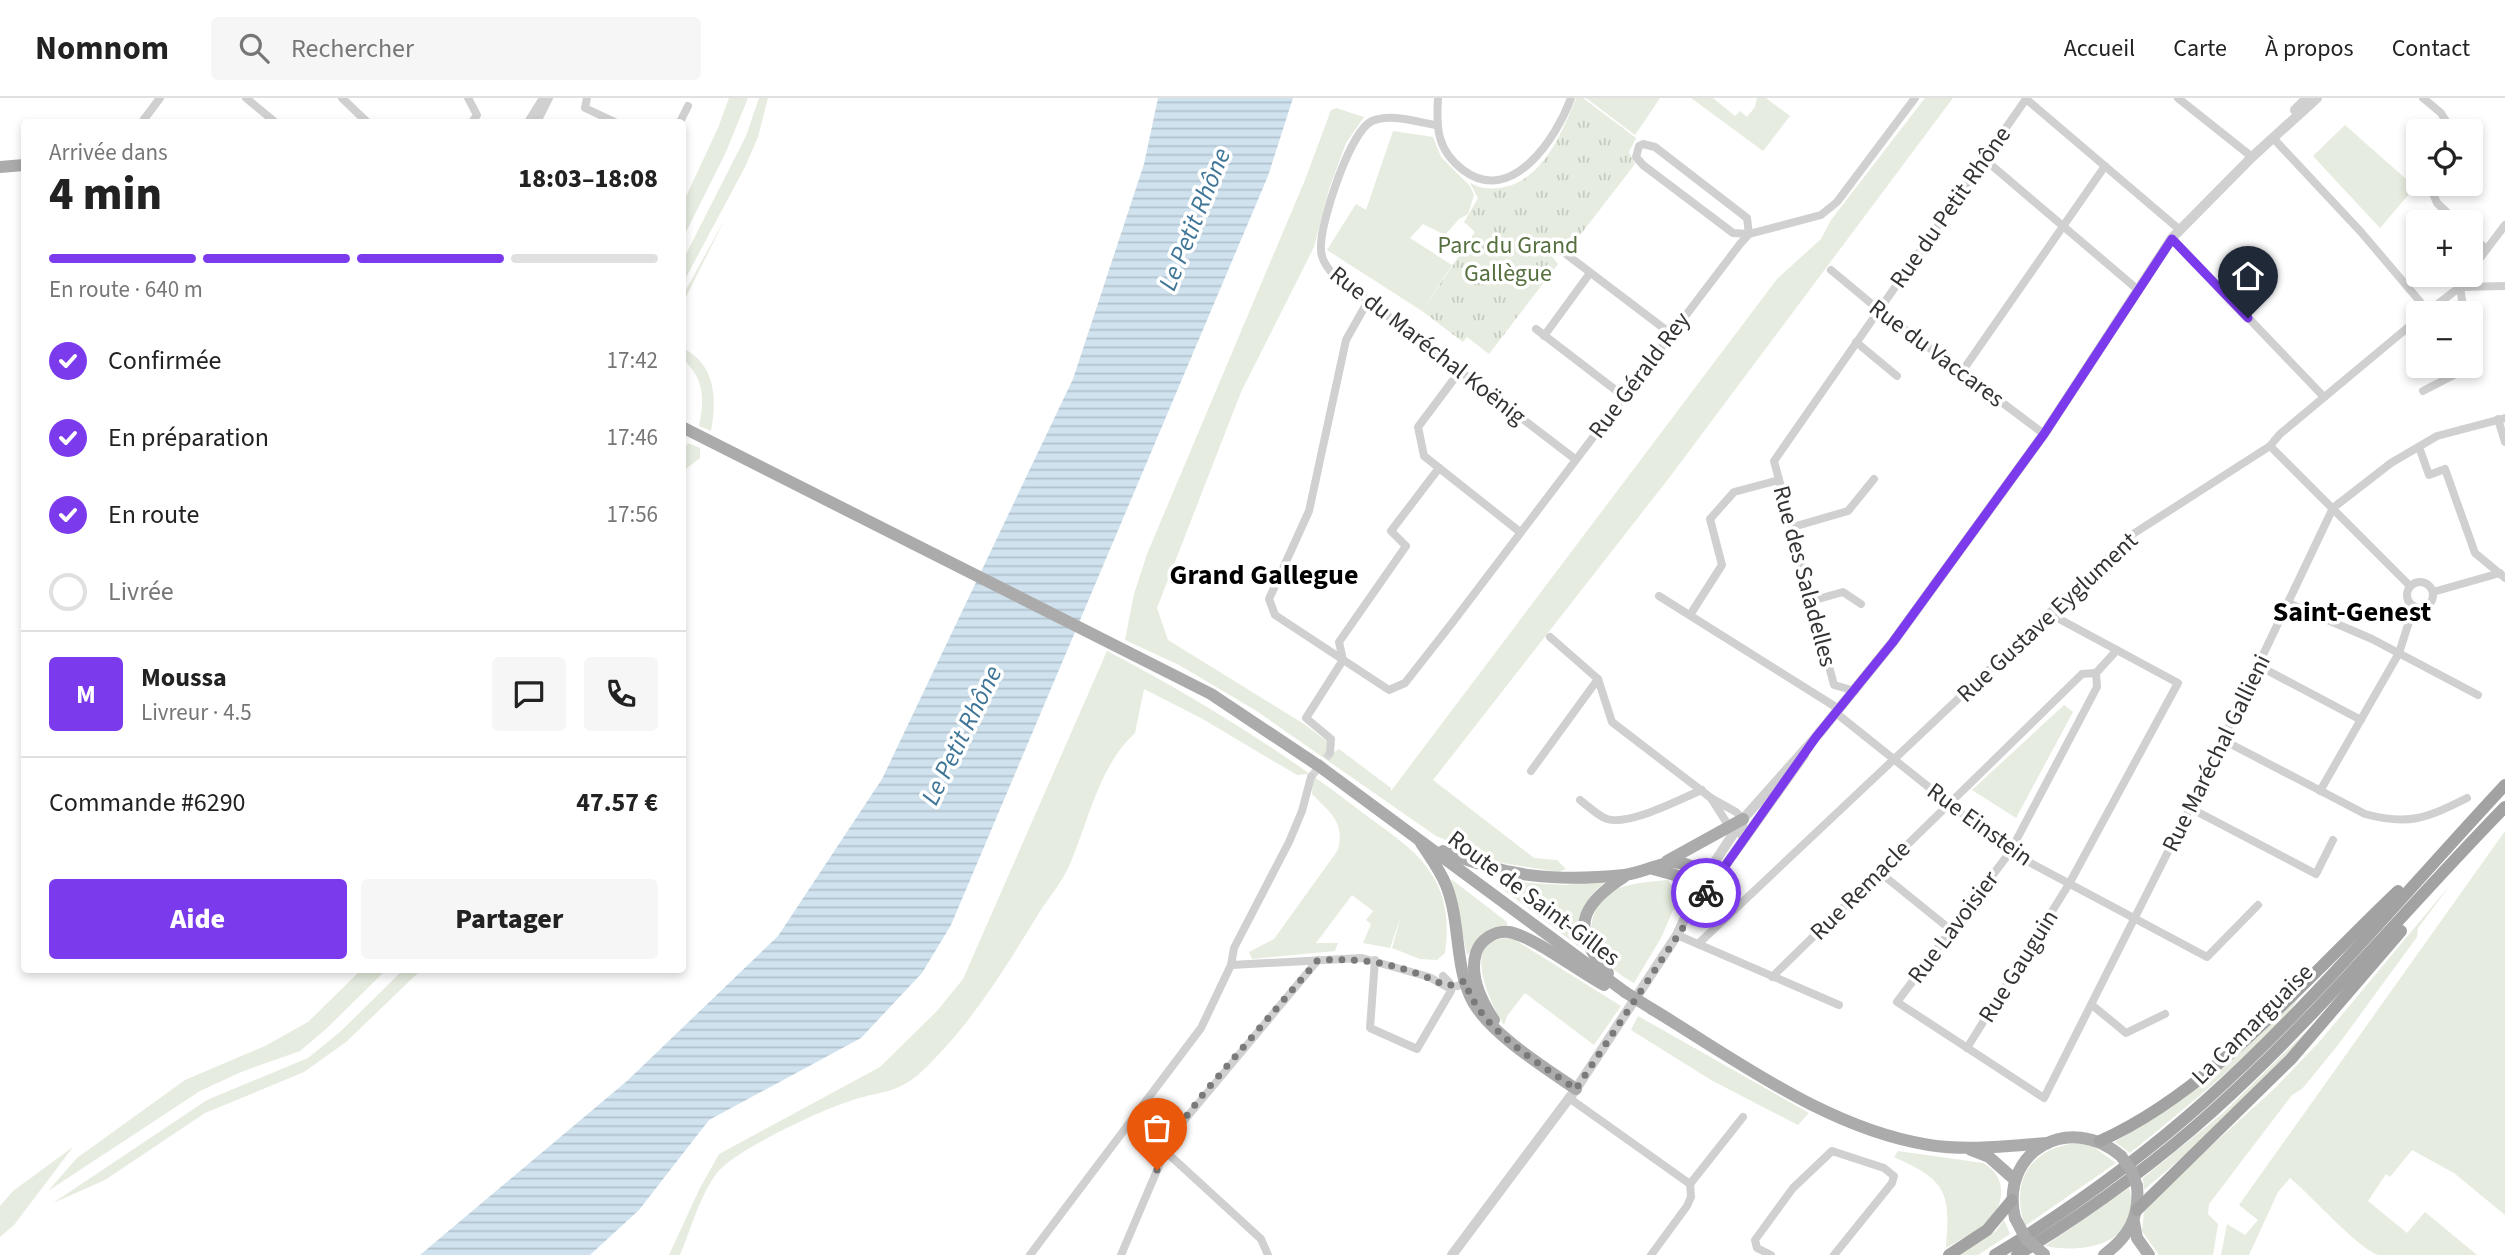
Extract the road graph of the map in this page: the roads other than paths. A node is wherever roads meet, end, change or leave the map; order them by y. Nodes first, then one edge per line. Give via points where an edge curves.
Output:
1 (160, 98) edge
2 (246, 98) edge
3 (342, 98) edge
4 (468, 98) edge
5 (543, 98) edge
6 (549, 98) edge
7 (587, 98) edge
8 (1438, 98) edge
9 (1571, 98) edge
10 (1915, 98) edge
11 (2178, 98) edge
12 (2307, 98) edge
13 (2317, 98) edge
14 (2423, 98) edge
15 (688, 106) dead end
16 (144, 119) edge
17 (271, 119) edge
18 (364, 119) edge
19 (474, 119) edge
20 (530, 119) edge
21 (538, 119) edge
22 (609, 119) edge
23 (682, 119) edge
24 (2445, 119) edge
25 (1436, 125) junction
26 (2273, 138) junction
27 (21, 157) edge
28 (2252, 157) junction
29 (0, 158) edge
30 (1983, 159) junction
31 (21, 165) edge
32 (2105, 166) junction
33 (0, 167) edge
34 (2505, 225) edge
35 (2062, 227) junction
36 (2180, 230) junction
37 (1749, 234) junction
38 (2172, 239) junction
39 (1558, 248) dead end
40 (2485, 248) joint
41 (2483, 251) edge
42 (1831, 270) dead end
43 (1590, 273) junction
44 (2483, 286) edge
45 (2505, 286) edge
46 (2460, 287) joint
47 (2137, 289) junction
48 (1367, 301) junction
49 (2417, 301) edge
50 (2442, 301) edge
51 (2462, 301) edge
52 (1879, 310) junction
53 (1536, 329) dead end
54 (2406, 329) edge
55 (1670, 333) junction
56 (1544, 335) junction
57 (1856, 342) junction
58 (1460, 371) junction
59 (1961, 373) junction
60 (1897, 376) dead end
61 (2448, 378) edge
62 (2423, 391) dead end
63 (1622, 396) junction
64 (2324, 397) junction
65 (2502, 419) edge
66 (686, 429) edge
67 (2044, 434) junction
68 (2505, 442) edge
69 (2270, 446) junction
70 (2419, 447) junction
71 (1575, 459) junction
72 (1439, 468) junction
73 (1874, 479) dead end
74 (1779, 480) junction
75 (2333, 508) junction
76 (1793, 527) junction
77 (1520, 532) junction
78 (2502, 576) edge
79 (2410, 586) junction
80 (2433, 592) junction
81 (1660, 596) dead end
82 (1811, 601) junction
83 (2288, 603) junction
84 (1861, 604) dead end
85 (2414, 607) junction
86 (2050, 614) junction
87 (1690, 615) junction
88 (1550, 637) dead end
89 (2116, 650) junction
90 (2399, 653) junction
91 (1343, 660) junction
92 (2259, 666) junction
93 (2096, 673) junction
94 (1598, 679) junction
95 (1834, 685) junction
96 (1855, 691) junction
97 (2479, 695) dead end
98 (1821, 697) junction
99 (1838, 711) junction
100 (2361, 720) junction
101 (1816, 737) junction
102 (2223, 740) junction
103 (1330, 753) dead end
104 (1895, 761) junction
105 (1531, 771) dead end
106 (1311, 777) tunnel mouth
107 (2505, 785) edge
108 (1702, 790) junction
109 (2320, 790) junction
110 (1711, 798) junction
111 (2467, 798) dead end
112 (1580, 800) dead end
113 (1947, 803) junction
114 (2505, 807) edge
115 (2190, 808) junction
116 (2505, 816) edge
117 (1743, 818) junction
118 (2465, 828) junction
119 (1732, 829) junction
120 (1417, 837) junction
121 (1744, 837) junction
122 (2333, 840) dead end
123 (2010, 852) junction
124 (1666, 862) junction
125 (1653, 869) junction
126 (1878, 872) junction
127 (1627, 875) junction
128 (1683, 877) junction
129 (1705, 882) junction
130 (2069, 884) junction
131 (2259, 905) dead end
132 (1689, 907) junction
133 (2134, 920) junction
134 (1951, 930) junction
135 (1677, 935) junction
136 (1698, 944) junction
137 (1318, 960) junction
138 (1375, 960) junction
139 (1231, 965) junction
140 (1468, 975) junction
141 (1443, 976) junction
142 (1429, 977) junction
143 (1772, 977) junction
144 (1451, 987) junction
145 (1625, 992) junction
146 (1839, 1005) dead end
147 (2092, 1005) junction
148 (2165, 1014) dead end
149 (1967, 1048) junction
150 (1572, 1093) junction
151 (1742, 1117) dead end
152 (2100, 1141) junction
153 (2047, 1143) junction
154 (1967, 1148) junction
155 (1166, 1151) junction
156 (2015, 1180) junction
157 (1690, 1184) junction
158 (2012, 1200) junction
159 (2135, 1216) junction
160 (2045, 1254) edge
161 (1030, 1255) edge
162 (1121, 1255) edge
163 (1268, 1255) edge
164 (1452, 1255) edge
165 (1651, 1255) edge
166 (1771, 1255) edge
167 (1834, 1255) edge
168 (1949, 1255) edge
169 (1995, 1255) edge
170 (2017, 1255) edge
171 (2104, 1255) edge
172 (2148, 1255) edge

1 - 16 street
2 - 17 street
3 - 18 street
4 - 19 street via 477,115
5 - 20 street
6 - 21 street
7 - 22 street via 585,108
8 - 25 street
9 - 25 street via 1545,149 1511,176 1492,180 1470,175 1450,160
10 - 37 street via 1837,202 1821,215
11 - 28 street
12 - 26 street
13 - 26 street
14 - 24 street
15 - 23 street
25 - 48 street, Rue du Maréchal Koënig via 1388,118 1369,122 1351,145 1321,247 1323,263
26 - 28 street
26 - 49 street
27 - 29 main road
28 - 36 street
30 - 32 street, Rue du Petit Rhône via 2025,99
30 - 35 street
30 - 52 street, Rue du Petit Rhône
31 - 33 main road
32 - 35 street
32 - 36 street, Rue du Petit Rhône
34 - 40 street
35 - 47 street
35 - 59 street
36 - 38 street
37 - 37 street via 1747,218 1650,144 1639,146 1636,156 1643,165 1733,233
37 - 55 street, Rue Gérald Rey
38 - 47 street
38 - 64 street
39 - 43 street
40 - 41 street
42 - 52 street, Rue du Vaccares
43 - 55 street
43 - 56 street
44 - 45 street
46 - 50 street
46 - 51 street
47 - 67 street
48 - 58 street, Rue du Maréchal Koënig
48 - 91 street via 1346,340 1309,511 1269,598 1275,615
52 - 57 street, Rue des Saladelles
52 - 59 street, Rue du Vaccares
53 - 56 street
54 - 64 street, Rue Gustave Eyglument
55 - 63 street, Rue Gérald Rey
56 - 63 street
57 - 60 street
57 - 74 street, Rue des Saladelles via 1774,461
58 - 71 street, Rue du Maréchal Koënig
58 - 72 street via 1418,427 1424,456
59 - 67 street, Rue du Vaccares
61 - 62 street
63 - 71 street, Rue Gérald Rey
64 - 69 street, Rue Gustave Eyglument
65 - 68 street
65 - 70 street, Rue Maréchal Gallieni via 2437,436
66 - 120 main road, Route de Saint-Gilles via 1211,694
67 - 96 street
69 - 75 street
69 - 86 street, Rue Gustave Eyglument via 2133,534
70 - 75 street, Rue Maréchal Gallieni
70 - 78 street via 2429,475 2445,469 2475,552
71 - 77 street, Rue Gérald Rey
72 - 77 street
72 - 91 street via 1391,531 1406,546 1339,642
73 - 76 street via 1848,511
74 - 76 street, Rue des Saladelles
74 - 87 street via 1734,492 1710,519 1722,565
75 - 79 street
75 - 83 street, Rue Maréchal Gallieni
76 - 82 street, Rue des Saladelles
77 - 91 street, Rue Gérald Rey via 1405,683 1389,690
78 - 80 street
79 - 80 street via 2428,584
79 - 85 street via 2407,597
80 - 85 street via 2424,607
81 - 87 street, Rue Einstein
82 - 84 street via 1843,592
82 - 95 street, Rue des Saladelles
83 - 90 street
83 - 92 street, Rue Maréchal Gallieni
85 - 90 street
86 - 89 street
86 - 104 street, Rue Gustave Eyglument
87 - 98 street, Rue Einstein
88 - 94 street
89 - 93 street
89 - 130 street, Rue Gauguin via 2178,683
90 - 97 street
90 - 100 street
91 - 103 street via 1306,718 1331,739
92 - 100 street
92 - 102 street, Rue Maréchal Gallieni
93 - 113 street, Rue Remacle via 2082,674
93 - 123 street, Rue Lavoisier via 2096,687
94 - 105 street
94 - 108 street via 1612,722
95 - 96 street, Rue des Saladelles
95 - 98 street
96 - 99 street
98 - 99 street, Rue Einstein
99 - 101 street
99 - 104 street, Rue Einstein
100 - 109 street
101 - 117 street
101 - 121 street
102 - 109 street
102 - 115 street, Rue Maréchal Gallieni
104 - 113 street, Rue Einstein
104 - 136 street, Rue Gustave Eyglument
106 - 139 street via 1289,842 1234,948
107 - 118 highway, La Camarguaise
108 - 110 street
108 - 112 street via 1619,820 1606,819
109 - 111 street via 2365,814 2408,821 2426,818
110 - 117 street
110 - 119 street
113 - 123 street, Rue Einstein
113 - 126 street, Rue Remacle
114 - 170 highway, La Camarguaise via 2314,1012 2213,1111 2111,1192
115 - 122 street via 2316,874
115 - 133 street, Rue Maréchal Gallieni
116 - 159 highway via 2299,1050
117 - 119 main road
117 - 121 street
118 - 152 highway via 2210,1068
118 - 169 highway, La Camarguaise via 2303,1006 2206,1101 2113,1176
119 - 121 street
119 - 124 main road
119 - 129 street
120 - 127 main road via 1509,874 1562,879
120 - 140 main road via 1447,887
120 - 145 main road, Route de Saint-Gilles
121 - 129 street
123 - 130 street, Rue Einstein
123 - 134 street, Rue Lavoisier
124 - 125 main road
124 - 129 main road via 1684,863
125 - 127 main road
125 - 128 main road
126 - 134 street
126 - 143 street, Rue Remacle
127 - 145 main road via 1596,896 1583,929 1586,944
128 - 129 main road
128 - 132 main road
129 - 132 street
129 - 135 street
130 - 133 street, Rue Einstein
130 - 149 street, Rue Gauguin
131 - 133 street, Rue Einstein via 2207,957
132 - 135 street
133 - 147 street, Rue Maréchal Gallieni
134 - 149 street, Rue Lavoisier via 1897,1002
135 - 136 street
135 - 150 street
136 - 143 street
137 - 138 street
137 - 139 street
137 - 155 street via 1204,1093 1172,1135
138 - 142 street
138 - 144 street via 1370,1028 1417,1049
139 - 161 street via 1201,1028
140 - 141 street
140 - 144 street
140 - 145 main road via 1482,942 1494,933 1508,932
140 - 150 main road via 1503,1033
141 - 142 street
141 - 144 street
142 - 144 street
143 - 146 street
145 - 154 main road, Route de Saint-Gilles, bridge via 1785,1089 1851,1122 1888,1136
147 - 148 street via 2126,1033
147 - 149 street, Rue Maréchal Gallieni via 2045,1098
150 - 157 street
150 - 164 street
151 - 157 street
152 - 153 main road, Route de Saint-Gilles via 2073,1136
152 - 159 main road, bridge via 2131,1170 2137,1186
153 - 154 main road, Route de Saint-Gilles
153 - 156 main road via 2023,1163
154 - 156 main road, Route de Saint-Gilles via 1989,1157
155 - 162 street
155 - 163 street via 1261,1239
156 - 158 main road
157 - 165 street via 1687,1206
158 - 160 main road, bridge via 2026,1239
158 - 168 highway via 1987,1230
159 - 171 main road via 2122,1241
159 - 172 main road via 2137,1238
166 - 167 street via 1757,1248 1755,1240 1793,1188 1832,1151 1884,1168 1894,1177

